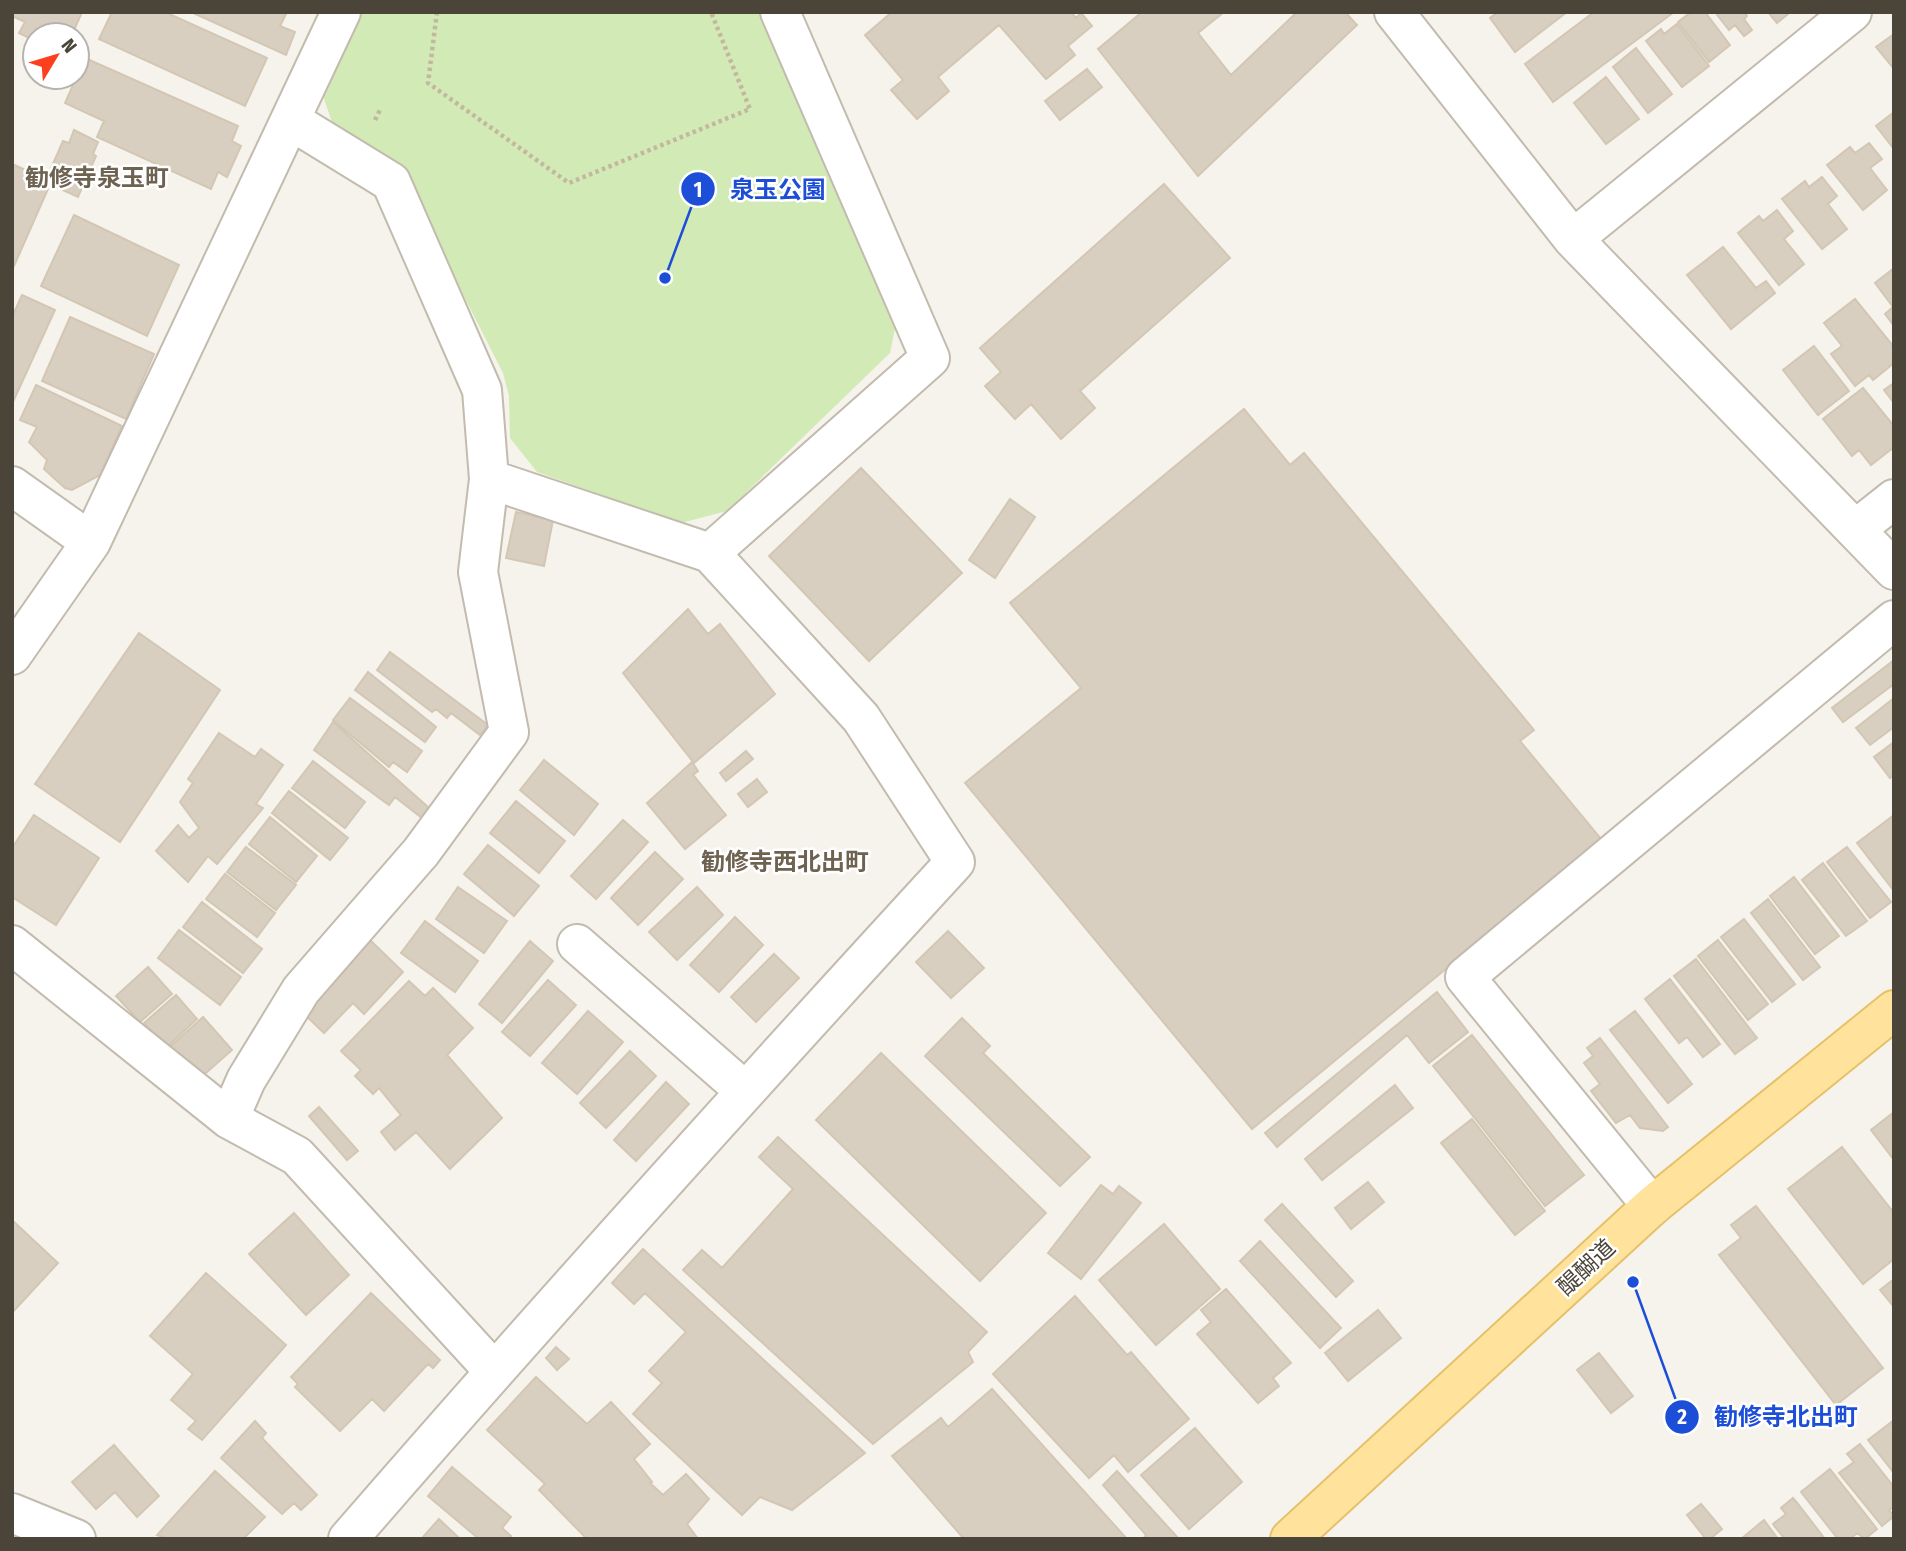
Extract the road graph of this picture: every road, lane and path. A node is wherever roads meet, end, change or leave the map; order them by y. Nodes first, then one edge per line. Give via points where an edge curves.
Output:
1 (341, 12) edge
2 (437, 12) edge
3 (711, 12) edge
4 (780, 12) edge
5 (1394, 12) edge
6 (1852, 12) edge
7 (290, 120) junction
8 (1573, 239) junction
9 (489, 479) junction
10 (12, 486) edge
11 (1894, 499) edge
12 (1855, 530) junction
13 (92, 542) junction
14 (710, 553) junction
15 (1894, 570) edge
16 (1894, 620) edge
17 (12, 655) edge
18 (577, 944) dead end
19 (12, 945) edge
20 (1894, 1010) edge
21 (746, 1091) junction
22 (229, 1119) junction
23 (1652, 1206) junction
24 (494, 1371) junction
25 (12, 1513) edge
26 (76, 1539) edge
27 (348, 1539) edge
28 (1290, 1539) edge

1 - 7 street
2 - 3 path via 428,83 569,183 750,108
4 - 14 street via 930,358
5 - 8 street
6 - 8 street
7 - 9 street via 391,182 482,390
7 - 13 street
8 - 12 street
9 - 14 street
9 - 22 street via 478,572 509,732 421,852 301,990 246,1080
10 - 13 street
11 - 12 street
12 - 15 street
13 - 17 street
14 - 21 street via 861,718 955,862
16 - 23 street via 1465,977
18 - 21 street
19 - 22 street
20 - 23 main road, 醍醐道
21 - 24 street
22 - 24 street via 297,1156
23 - 28 main road, 醍醐道
24 - 27 street
25 - 26 street

